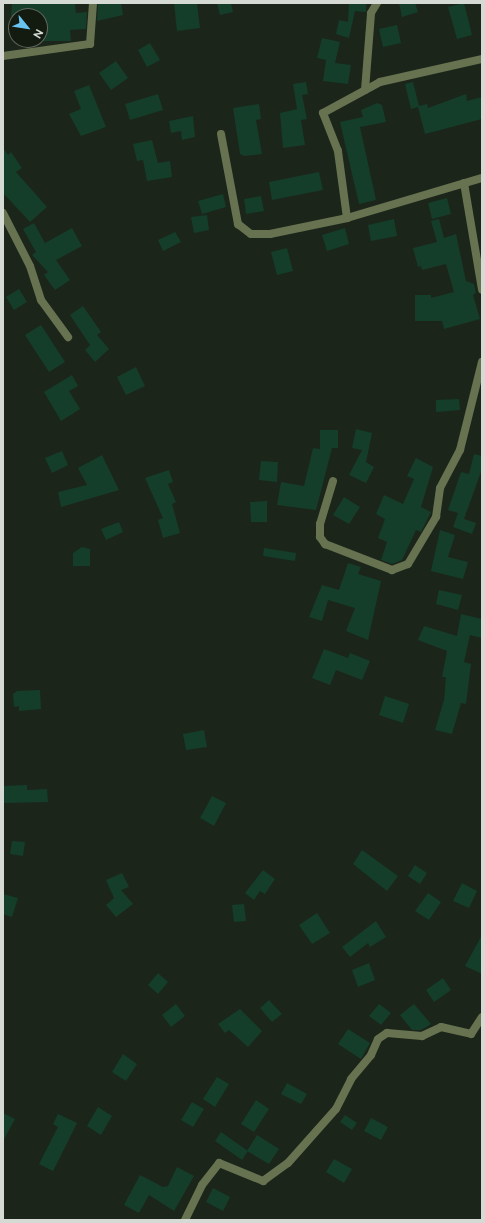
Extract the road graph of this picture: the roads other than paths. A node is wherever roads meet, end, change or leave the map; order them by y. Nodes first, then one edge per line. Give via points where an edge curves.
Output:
1 (93, 3) edge
2 (377, 3) edge
3 (3, 56) edge
4 (482, 59) edge
5 (365, 90) junction
6 (221, 134) dead end
7 (482, 178) edge
8 (464, 183) junction
9 (3, 213) edge
10 (347, 218) junction
11 (482, 289) edge
12 (68, 337) dead end
13 (482, 362) edge
14 (333, 481) dead end
15 (482, 1017) edge
16 (185, 1220) edge

1 - 3 street via 90,44
2 - 5 street via 371,13
4 - 5 street via 380,82
5 - 10 street via 323,113 338,151
6 - 10 street via 238,224 251,234 270,234
7 - 8 street
8 - 10 street
8 - 11 street
9 - 12 street via 30,266 41,300
13 - 14 street via 460,450 440,488 436,517 408,564 392,570 325,544 320,537 320,524
15 - 16 street via 471,1034 441,1028 422,1036 387,1033 378,1039 371,1055 351,1079 336,1109 288,1163 263,1181 219,1163 202,1185

